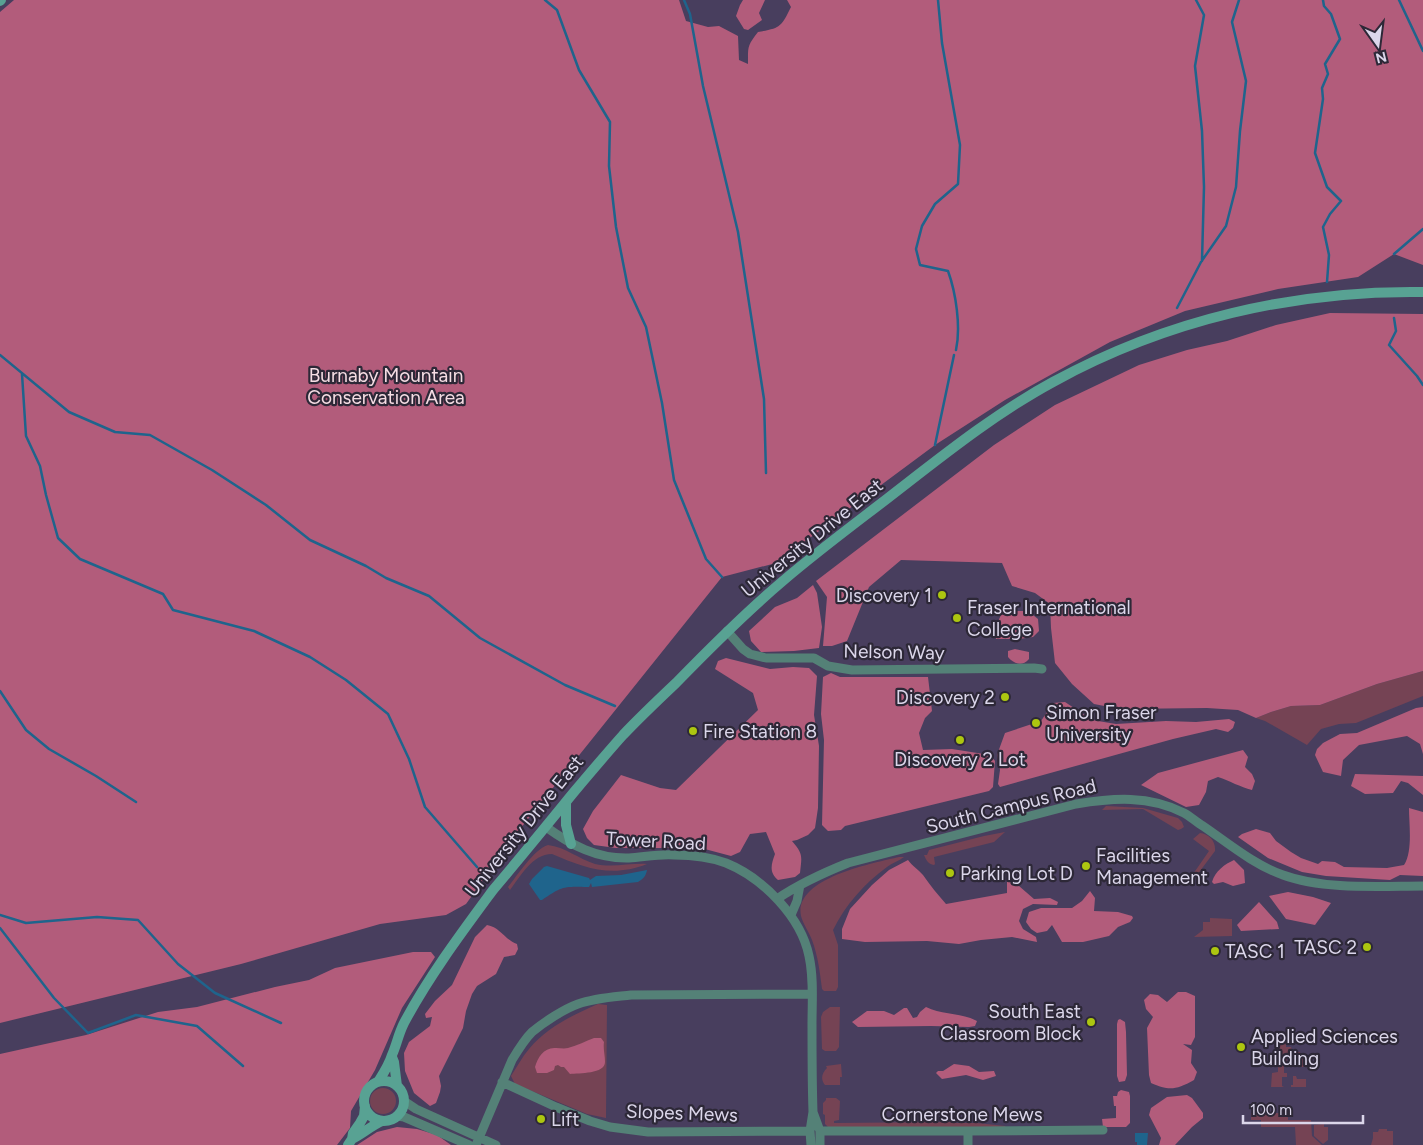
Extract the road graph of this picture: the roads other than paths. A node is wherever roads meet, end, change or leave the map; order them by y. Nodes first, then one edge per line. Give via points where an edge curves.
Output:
1 (1423, 292) edge
2 (727, 631) junction
3 (1042, 669) dead end
4 (566, 802) junction
5 (546, 827) junction
6 (571, 844) junction
7 (800, 885) junction
8 (1423, 886) edge
9 (777, 899) junction
10 (791, 916) junction
11 (812, 994) junction
12 (392, 1057) junction
13 (378, 1082) junction
14 (502, 1082) junction
15 (397, 1086) junction
16 (404, 1101) junction
17 (365, 1106) junction
18 (813, 1112) junction
19 (397, 1116) junction
20 (382, 1121) junction
21 (810, 1130) junction
22 (1103, 1130) dead end
23 (820, 1131) junction
24 (968, 1131) junction
25 (478, 1141) edge
26 (350, 1142) edge
27 (469, 1145) edge
28 (496, 1145) edge
29 (812, 1145) edge
30 (820, 1145) edge
31 (968, 1145) edge

1 - 2 street, University Drive East via 1346,294 1260,306 1205,319 1117,351 1051,383 925,469 818,552
2 - 3 street, Nelson Way via 750,654 766,658 814,658 828,666 852,670
2 - 4 street, University Drive East via 624,734
4 - 5 street, University Drive East
4 - 6 street via 566,825
5 - 6 street, Tower Road
5 - 12 street, University Drive East via 493,890 435,973 397,1037
6 - 9 street, Tower Road via 617,858 701,856 742,871
7 - 8 street, South Campus Road via 828,871 872,856 1076,804 1125,799 1144,800 1184,813 1261,865 1284,876 1336,885
7 - 9 street, South Campus Road
7 - 10 street
9 - 10 street, Tower Road
10 - 11 street, Tower Road via 806,945
11 - 14 street via 632,995 578,1004 532,1032 512,1060
11 - 18 street, Tower Road
12 - 13 street, University Drive East
12 - 15 street, University Drive East
13 - 15 street via 391,1082
13 - 17 street via 368,1089
14 - 21 street, Slopes Mews via 610,1127 648,1132
14 - 25 street
15 - 16 street
16 - 19 street
16 - 25 street
17 - 20 street via 371,1116
17 - 26 street via 364,1116
18 - 21 street, Tower Road
18 - 23 street, Tower Road
19 - 20 street
19 - 27 street
20 - 26 street
21 - 29 street, Tower Road
22 - 24 street, Cornerstone Mews
23 - 24 street, Cornerstone Mews
23 - 30 street, Tower Road
24 - 31 street
25 - 28 street

